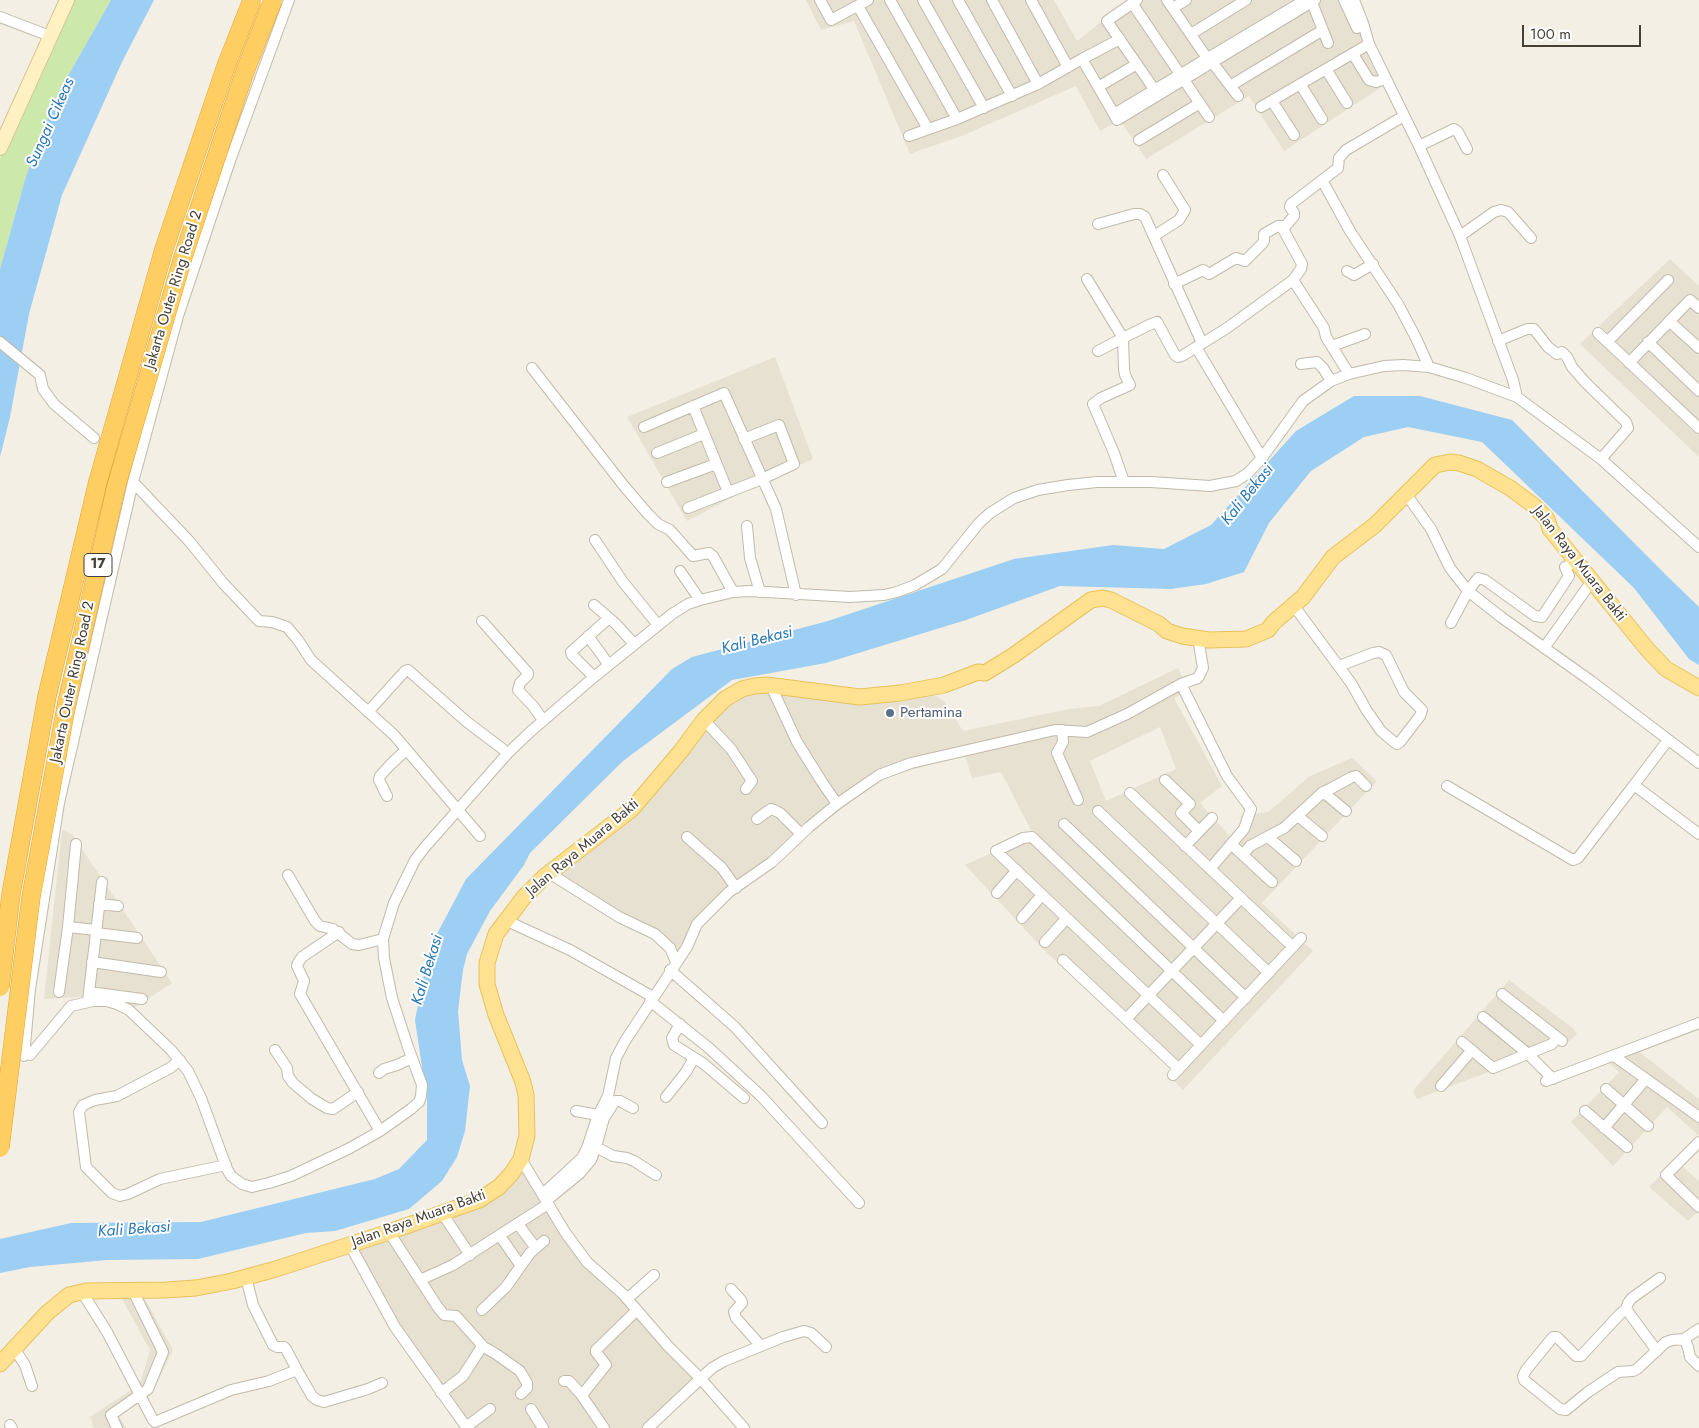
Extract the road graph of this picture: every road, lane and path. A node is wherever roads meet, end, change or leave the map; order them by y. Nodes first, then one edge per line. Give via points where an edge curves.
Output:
1 (67, 0) edge
2 (252, 0) edge
3 (273, 0) edge
4 (289, 0) edge
5 (820, 0) edge
6 (868, 0) edge
7 (890, 0) edge
8 (923, 0) edge
9 (958, 0) edge
10 (992, 0) edge
11 (1031, 0) edge
12 (1186, 0) edge
13 (1246, 0) edge
14 (1311, 0) edge
15 (1344, 0) edge
16 (1354, 0) edge
17 (1134, 2) edge
18 (1170, 4) edge
19 (858, 6) junction
20 (0, 17) edge
21 (1356, 28) dead end
22 (1323, 30) junction
23 (1191, 34) junction
24 (50, 36) junction
25 (1120, 39) junction
26 (1328, 43) dead end
27 (1369, 44) junction
28 (1353, 54) junction
29 (1082, 60) junction
30 (1209, 60) junction
31 (1137, 64) junction
32 (1068, 68) junction
33 (1326, 69) junction
34 (1182, 76) junction
35 (1386, 79) junction
36 (1038, 84) junction
37 (1300, 84) junction
38 (1230, 86) junction
39 (1098, 87) junction
40 (1154, 89) junction
41 (1012, 96) junction
42 (1238, 96) dead end
43 (1272, 101) junction
44 (1200, 104) junction
45 (1347, 104) dead end
46 (1261, 107) dead end
47 (984, 108) junction
48 (1114, 114) junction
49 (1404, 116) junction
50 (1209, 117) dead end
51 (957, 119) junction
52 (1322, 120) dead end
53 (928, 130) junction
54 (1294, 135) dead end
55 (909, 136) dead end
56 (1139, 140) dead end
57 (1419, 146) junction
58 (0, 148) edge
59 (1467, 149) dead end
60 (1163, 175) dead end
61 (1322, 180) junction
62 (1098, 224) dead end
63 (1284, 226) junction
64 (1154, 236) junction
65 (1460, 236) junction
66 (1531, 238) dead end
67 (1373, 264) junction
68 (1347, 271) dead end
69 (1087, 279) dead end
70 (1293, 280) junction
71 (1668, 280) dead end
72 (1174, 284) junction
73 (1699, 308) edge
74 (1669, 321) junction
75 (1598, 333) dead end
76 (1365, 334) dead end
77 (1123, 338) junction
78 (1498, 341) junction
79 (0, 342) edge
80 (1607, 342) junction
81 (1648, 342) junction
82 (1199, 345) junction
83 (1332, 346) junction
84 (1699, 348) edge
85 (1098, 351) dead end
86 (1629, 362) junction
87 (1301, 364) dead end
88 (1429, 367) junction
89 (532, 368) dead end
90 (1349, 374) junction
91 (1331, 381) junction
92 (1699, 391) edge
93 (1517, 397) junction
94 (693, 406) junction
95 (644, 427) dead end
96 (1699, 428) edge
97 (704, 434) junction
98 (94, 438) dead end
99 (744, 439) junction
100 (657, 453) dead end
101 (1262, 458) junction
102 (1601, 459) junction
103 (716, 464) junction
104 (762, 479) junction
105 (133, 482) junction
106 (667, 482) dead end
107 (1124, 482) junction
108 (728, 492) junction
109 (1406, 494) junction
110 (688, 508) dead end
111 (747, 526) dead end
112 (595, 540) dead end
113 (1697, 541) edge
114 (1577, 562) junction
115 (680, 571) dead end
116 (1592, 581) junction
117 (1468, 591) junction
118 (733, 592) junction
119 (760, 592) junction
120 (796, 595) junction
121 (700, 600) junction
122 (594, 605) dead end
123 (1294, 606) junction
124 (609, 618) junction
125 (482, 621) dead end
126 (1451, 624) dead end
127 (658, 625) junction
128 (588, 636) junction
129 (1198, 638) junction
130 (634, 644) junction
131 (1544, 648) junction
132 (609, 665) junction
133 (1339, 666) junction
134 (594, 677) junction
135 (771, 686) junction
136 (1179, 686) junction
137 (1699, 688) edge
138 (368, 712) junction
139 (544, 720) junction
140 (704, 720) junction
141 (1062, 730) junction
142 (1668, 740) junction
143 (406, 750) junction
144 (508, 753) junction
145 (1699, 763) edge
146 (1165, 780) dead end
147 (1634, 785) junction
148 (1366, 786) dead end
149 (1447, 786) dead end
150 (746, 789) dead end
151 (1323, 792) junction
152 (1130, 794) dead end
153 (387, 796) dead end
154 (1078, 800) dead end
155 (837, 804) junction
156 (458, 811) junction
157 (1098, 811) dead end
158 (1346, 812) dead end
159 (1298, 816) junction
160 (1212, 818) dead end
161 (757, 819) dead end
162 (1064, 824) dead end
163 (1199, 831) junction
164 (801, 834) junction
165 (1699, 834) edge
166 (480, 836) dead end
167 (1322, 836) dead end
168 (687, 837) dead end
169 (1268, 837) junction
170 (76, 844) dead end
171 (1231, 844) junction
172 (1185, 846) junction
173 (1243, 855) junction
174 (1296, 861) dead end
175 (1210, 869) junction
176 (1017, 870) junction
177 (549, 873) junction
178 (288, 875) dead end
179 (102, 882) dead end
180 (1272, 882) dead end
181 (736, 888) junction
182 (997, 893) dead end
183 (1042, 895) junction
184 (1243, 900) junction
185 (100, 904) junction
186 (118, 906) dead end
187 (1022, 918) dead end
188 (1067, 918) junction
189 (505, 920) junction
190 (1219, 925) junction
191 (68, 927) junction
192 (96, 932) junction
193 (339, 932) junction
194 (137, 938) dead end
195 (1301, 938) dead end
196 (383, 939) junction
197 (1045, 942) dead end
198 (1293, 947) junction
199 (1196, 949) junction
200 (1063, 960) dead end
201 (92, 962) junction
202 (673, 966) junction
203 (161, 972) dead end
204 (1174, 973) junction
205 (1269, 973) junction
206 (0, 982) edge
207 (0, 987) edge
208 (30, 989) junction
209 (59, 992) dead end
210 (1502, 994) dead end
211 (88, 996) junction
212 (1151, 997) junction
213 (1246, 998) junction
214 (142, 999) dead end
215 (652, 999) junction
216 (1483, 1017) dead end
217 (1128, 1021) junction
218 (1224, 1021) junction
219 (680, 1024) junction
220 (1699, 1024) edge
221 (1462, 1042) dead end
222 (1201, 1045) junction
223 (274, 1050) dead end
224 (1472, 1050) junction
225 (1527, 1053) junction
226 (1614, 1056) junction
227 (412, 1058) junction
228 (694, 1058) junction
229 (180, 1060) junction
230 (379, 1073) dead end
231 (1646, 1080) junction
232 (1441, 1086) dead end
233 (1606, 1089) dead end
234 (358, 1092) junction
235 (666, 1096) dead end
236 (611, 1098) junction
237 (744, 1098) dead end
238 (1624, 1104) junction
239 (633, 1108) dead end
240 (576, 1111) dead end
241 (1585, 1111) dead end
242 (598, 1115) junction
243 (1699, 1117) edge
244 (822, 1123) dead end
245 (1648, 1126) dead end
246 (1604, 1128) junction
247 (380, 1131) junction
248 (1699, 1142) edge
249 (596, 1147) junction
250 (1627, 1147) dead end
251 (0, 1148) edge
252 (520, 1159) junction
253 (226, 1165) junction
254 (656, 1175) dead end
255 (545, 1200) junction
256 (859, 1203) dead end
257 (1699, 1207) edge
258 (442, 1213) junction
259 (518, 1224) junction
260 (389, 1232) junction
261 (500, 1236) junction
262 (350, 1245) junction
263 (470, 1254) junction
264 (521, 1266) junction
265 (654, 1275) dead end
266 (246, 1278) junction
267 (1660, 1278) dead end
268 (420, 1280) junction
269 (731, 1290) dead end
270 (133, 1291) junction
271 (82, 1292) junction
272 (627, 1300) junction
273 (1626, 1309) junction
274 (482, 1310) dead end
275 (637, 1310) junction
276 (1699, 1329) edge
277 (1684, 1339) junction
278 (482, 1346) junction
279 (761, 1346) junction
280 (826, 1347) dead end
281 (14, 1348) junction
282 (1657, 1351) junction
283 (0, 1364) edge
284 (1699, 1366) edge
285 (298, 1370) junction
286 (701, 1379) junction
287 (564, 1381) dead end
288 (382, 1383) dead end
289 (32, 1386) dead end
290 (442, 1392) junction
291 (521, 1394) dead end
292 (140, 1395) junction
293 (582, 1395) junction
294 (490, 1409) dead end
295 (531, 1409) dead end
296 (466, 1427) edge
297 (117, 1428) edge
298 (542, 1428) edge
299 (604, 1428) edge
300 (648, 1428) edge
301 (744, 1428) edge

1 - 24 street
2 - 207 highway, Jakarta Outer Ring Road 2 / 17, bridge via 226,66 164,249 98,480 47,696 11,894
3 - 251 highway, Jakarta Outer Ring Road 2 / 17, bridge via 244,74 183,257 116,488 67,702 31,897
4 - 105 street via 230,158 178,316
5 - 19 street via 832,20
6 - 19 street
7 - 51 street
8 - 47 street
9 - 41 street
10 - 36 street
11 - 32 street
12 - 18 street
13 - 23 street
14 - 22 street
14 - 30 street
15 - 21 street
16 - 27 street
17 - 25 street via 1107,21
17 - 34 street
18 - 23 street
19 - 53 street
20 - 24 street
22 - 26 street
22 - 38 street
23 - 30 street
24 - 58 street
25 - 29 street
25 - 31 street
27 - 28 street
27 - 35 street
28 - 33 street
28 - 35 street via 1369,80
29 - 32 street
29 - 39 street
30 - 34 street
30 - 38 street
31 - 39 street
31 - 40 street
32 - 36 street
33 - 37 street
33 - 45 street
34 - 40 street
34 - 44 street
34 - 48 street via 1117,120
35 - 49 street
36 - 41 street
37 - 43 street
37 - 52 street
38 - 42 street
39 - 48 street
40 - 48 street
41 - 47 street
43 - 46 street
43 - 54 street
44 - 50 street
44 - 56 street
47 - 51 street
49 - 57 street
49 - 61 street via 1346,150 1339,158 1338,168
51 - 53 street
53 - 55 street
57 - 59 street via 1454,129
57 - 65 street
60 - 64 street via 1185,210 1179,220
61 - 63 street via 1291,204 1294,216
61 - 67 street via 1350,231
62 - 64 street via 1140,214 1148,221
63 - 70 street via 1283,231 1302,264
63 - 72 street via 1264,234 1262,244 1245,261 1236,258 1209,274 1203,270
64 - 72 street
65 - 66 street via 1501,210 1508,212
65 - 78 street
67 - 68 street via 1356,275
67 - 88 street
69 - 77 street
70 - 82 street
70 - 83 street
71 - 80 street
72 - 82 street
73 - 74 street via 1690,300
74 - 81 street
74 - 84 street
75 - 80 street
76 - 83 street
77 - 82 street via 1156,322 1176,356
77 - 85 street
77 - 107 street via 1124,369 1130,385 1093,404
78 - 93 street
78 - 102 street via 1534,329 1548,347 1567,357 1586,383 1626,422 1628,428
79 - 98 street via 40,375 43,389 54,404
80 - 86 street
81 - 86 street
81 - 92 street
82 - 101 street
83 - 90 street
86 - 96 street
87 - 91 street via 1317,362
88 - 90 street via 1384,366
88 - 93 street
89 - 118 street via 648,514 670,530 693,556 709,553 713,556
90 - 91 street
91 - 101 street via 1303,401
93 - 102 street
94 - 95 street
94 - 97 street
94 - 99 street via 724,393
97 - 100 street
97 - 103 street
99 - 104 street
99 - 104 street via 779,425 794,464
101 - 107 street via 1236,481 1217,486
102 - 113 street
103 - 106 street
103 - 108 street
104 - 108 street
104 - 120 street via 776,509
105 - 138 street via 260,621 287,627 311,660
105 - 208 street via 59,803
107 - 120 street via 1068,485 1014,498 979,523 942,569 897,592 856,597
108 - 110 street
109 - 114 main road, Jalan Raya Muara Bakti via 1435,465 1450,462 1467,465 1499,481 1533,505 1547,519 1550,529
109 - 117 street via 1431,529 1450,568
109 - 123 main road, Jalan Raya Muara Bakti via 1375,525 1333,557
111 - 119 street via 750,558
112 - 127 street via 622,582
114 - 116 main road, Jalan Raya Muara Bakti
114 - 117 street via 1565,566 1569,576 1540,618 1481,578
115 - 121 street
116 - 131 street
116 - 137 main road, Jalan Raya Muara Bakti via 1666,669
117 - 126 street
117 - 131 street
118 - 119 street
118 - 121 street
119 - 120 street
121 - 127 street via 688,604
122 - 124 street
123 - 129 main road, Jalan Raya Muara Bakti via 1268,630 1246,638
123 - 133 street
124 - 128 street
124 - 130 street
125 - 139 street via 528,673 518,690
127 - 130 street
128 - 132 street
128 - 134 street via 571,654
129 - 135 main road, Jalan Raya Muara Bakti via 1167,631 1159,624 1103,598 1091,600 985,673 978,672 944,685 860,697
129 - 136 street via 1203,659 1202,672 1198,678
130 - 132 street
131 - 142 street
132 - 134 street
133 - 133 street via 1381,731 1397,744 1400,742 1422,710 1404,692 1386,655 1379,652
134 - 139 street
135 - 140 main road, Jalan Raya Muara Bakti via 742,689 725,699
135 - 155 street via 797,742
136 - 141 street via 1087,732
136 - 171 street via 1224,778 1246,814 1244,829
138 - 143 street
138 - 144 street via 405,671 411,670 467,722
139 - 144 street
140 - 150 street via 731,749 752,780
140 - 177 main road, Jalan Raya Muara Bakti via 641,800
141 - 154 street via 1063,742 1057,753
141 - 155 street via 911,763 879,775
142 - 145 street
142 - 147 street
143 - 153 street via 380,776
143 - 156 street
144 - 156 street
146 - 163 street via 1190,804 1181,814
147 - 149 street via 1578,858 1573,860
147 - 165 street
148 - 151 street via 1356,776
151 - 158 street
151 - 159 street
152 - 172 street
155 - 164 street
156 - 166 street
156 - 196 street via 415,860 394,903
157 - 190 street
159 - 167 street
159 - 169 street
160 - 163 street
161 - 164 street via 774,810
162 - 199 street
163 - 172 street
164 - 181 street via 772,862
168 - 181 street via 722,868
169 - 173 street via 1250,846
169 - 174 street
170 - 191 street
171 - 173 street
171 - 175 street
172 - 175 street
173 - 180 street
175 - 184 street
176 - 182 street
176 - 183 street
176 - 204 street via 996,851 1023,838 1032,838
177 - 189 main road, Jalan Raya Muara Bakti
177 - 202 street via 619,917 655,934 670,948
178 - 193 street via 315,921
179 - 185 street
181 - 202 street via 698,924
183 - 187 street
183 - 188 street
184 - 190 street
184 - 198 street
185 - 186 street
185 - 192 street
188 - 197 street
188 - 212 street
189 - 215 street via 570,950
189 - 252 main road, Jalan Raya Muara Bakti via 489,953 487,984 496,1015 524,1082 527,1136
190 - 199 street
190 - 205 street
191 - 192 street
191 - 209 street
192 - 194 street
192 - 201 street
193 - 196 street via 352,944
193 - 234 street via 298,964 304,982 300,994
195 - 198 street
196 - 227 street via 392,998
198 - 205 street
199 - 204 street
199 - 213 street
200 - 217 street
201 - 203 street
201 - 211 street
202 - 215 street
202 - 244 street via 735,1027
204 - 212 street
204 - 218 street
205 - 213 street
206 - 208 street
208 - 211 street via 27,1055 66,1010
210 - 225 street via 1560,1040
211 - 214 street
211 - 229 street via 124,1007
212 - 217 street
212 - 222 street
213 - 218 street
215 - 219 street
215 - 236 street via 616,1058
216 - 225 street
217 - 222 street via 1176,1072
218 - 222 street
219 - 228 street via 672,1042
219 - 256 street via 762,1096
220 - 226 street
221 - 224 street
223 - 234 street via 288,1068 288,1076 293,1083 327,1108 333,1109
224 - 225 street via 1493,1068
224 - 232 street
225 - 226 street via 1550,1080
226 - 231 street
227 - 230 street
227 - 247 street via 422,1085 419,1102
228 - 235 street
228 - 237 street
229 - 253 street via 201,1098
229 - 253 street via 117,1096 83,1105 79,1112 86,1167 112,1193 120,1196 160,1180
231 - 238 street
231 - 243 street
233 - 238 street
234 - 247 street
236 - 239 street
236 - 242 street
236 - 249 street
238 - 245 street
238 - 246 street
240 - 242 street
241 - 246 street
242 - 255 street via 582,1158
246 - 250 street
247 - 253 street via 291,1176 258,1186 246,1186 236,1180
248 - 257 street via 1666,1175
249 - 254 street via 613,1156 634,1161
249 - 255 street via 586,1168
252 - 255 street
252 - 258 main road, Jalan Raya Muara Bakti via 506,1181 493,1192
255 - 259 street
255 - 272 street via 587,1262
258 - 260 main road, Jalan Raya Muara Bakti
258 - 263 street
259 - 261 street
259 - 264 street via 540,1244
260 - 262 main road, Jalan Raya Muara Bakti
260 - 268 street
261 - 263 street
261 - 264 street
262 - 266 main road, Jalan Raya Muara Bakti
262 - 290 street via 395,1327
263 - 268 street
264 - 274 street via 514,1278
265 - 272 street
266 - 270 main road, Jalan Raya Muara Bakti via 196,1288
266 - 285 street via 253,1305 273,1345 284,1347
267 - 273 street via 1632,1298
268 - 278 street via 444,1315 456,1316
269 - 279 street via 742,1301 734,1312 736,1318
270 - 271 main road, Jalan Raya Muara Bakti
270 - 292 street via 163,1352 148,1389
271 - 281 main road, Jalan Raya Muara Bakti via 62,1300
271 - 292 street
272 - 275 street
273 - 282 street
273 - 282 street via 1581,1356 1576,1356 1557,1337 1553,1338 1526,1370 1524,1380 1560,1409 1566,1410 1618,1372 1637,1369
275 - 286 street
275 - 293 street via 596,1350 606,1366
276 - 277 street
277 - 282 street via 1666,1342
277 - 284 street via 1690,1357
278 - 290 street via 463,1376
278 - 291 street via 520,1371 528,1383
279 - 280 street via 804,1331
279 - 286 street via 724,1361
281 - 283 main road, Jalan Raya Muara Bakti
281 - 289 street via 25,1365
285 - 288 street via 312,1396 324,1402
285 - 292 street via 231,1390 155,1422
286 - 300 street
286 - 301 street
287 - 293 street via 569,1381
290 - 296 street
292 - 297 street via 112,1415
293 - 299 street
294 - 296 street
295 - 298 street

